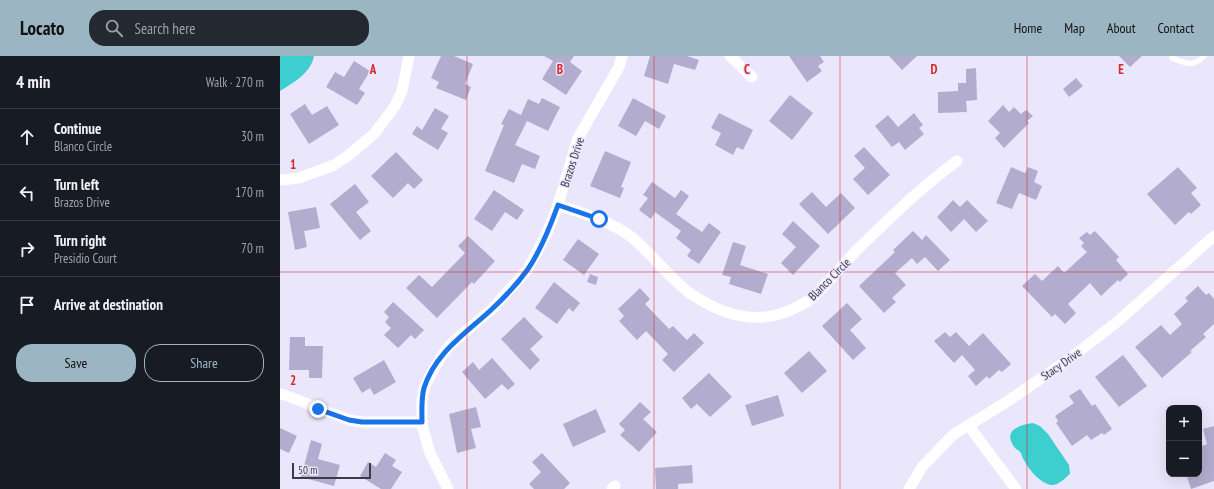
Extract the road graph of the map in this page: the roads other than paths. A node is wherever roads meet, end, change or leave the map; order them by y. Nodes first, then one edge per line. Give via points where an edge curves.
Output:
1 (409, 56) edge
2 (622, 56) edge
3 (730, 56) edge
4 (1204, 56) edge
5 (1172, 58) dead end
6 (752, 77) dead end
7 (957, 161) dead end
8 (280, 180) edge
9 (558, 205) junction
10 (1214, 236) edge
11 (280, 394) edge
12 (422, 422) junction
13 (968, 426) junction
14 (448, 489) edge
15 (909, 489) edge
16 (1016, 489) edge

1 - 8 street via 402,91 395,106 374,134 334,165 299,178
2 - 9 street, Brazos Drive via 578,138
3 - 6 street
4 - 5 lane via 1199,62 1188,64
7 - 9 street, Blanco Circle via 911,198 811,299 780,315 767,318 738,316 722,311 694,296 629,235 599,219
9 - 12 street, Brazos Drive via 528,269 492,309 450,345 441,357 424,388
10 - 13 street, Stacy Drive via 1117,322 1068,360
11 - 12 street via 349,420
12 - 14 street, Brazos Drive via 430,454
13 - 15 street, Stacy Drive via 954,434 922,467
13 - 16 street

